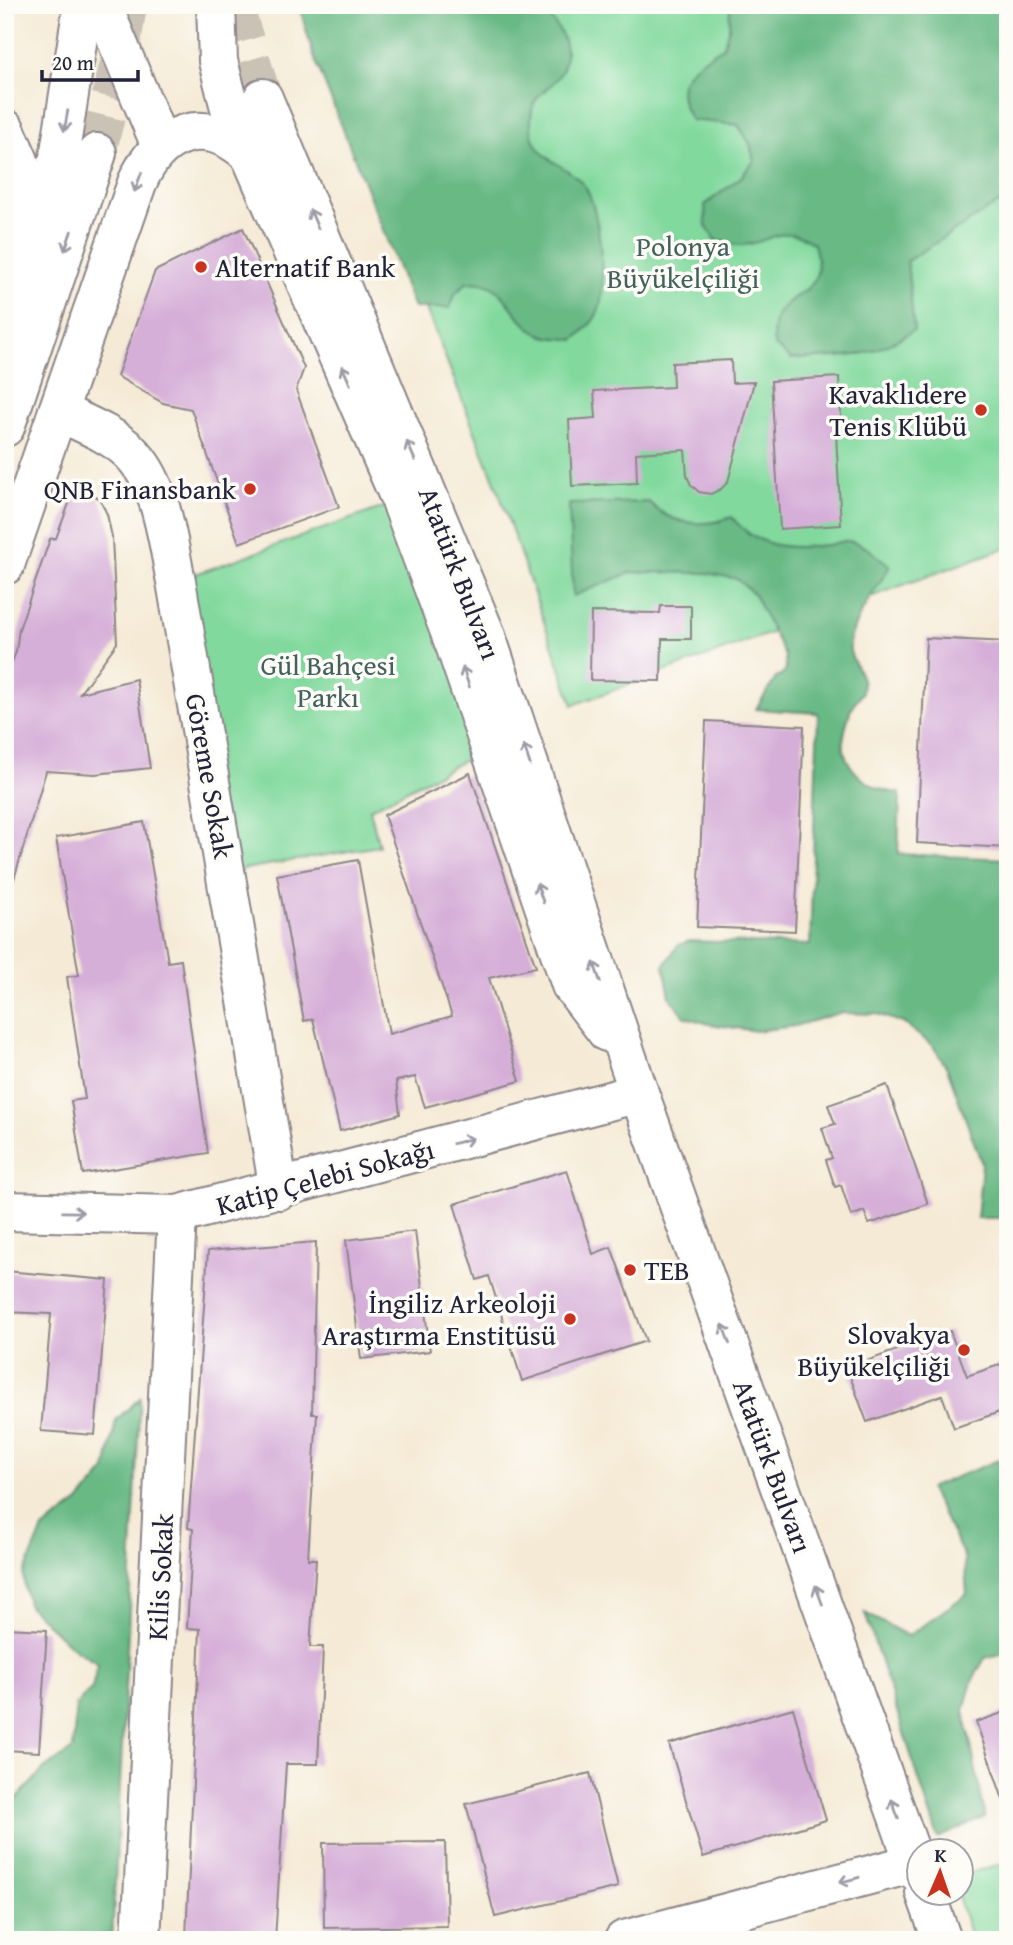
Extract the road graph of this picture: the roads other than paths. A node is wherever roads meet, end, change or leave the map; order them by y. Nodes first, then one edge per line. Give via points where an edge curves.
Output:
1 (83, 5) edge
2 (102, 5) edge
3 (216, 5) edge
4 (263, 98) tunnel mouth
5 (5, 129) edge
6 (160, 146) junction
7 (97, 153) tunnel mouth
8 (249, 154) junction
9 (33, 253) junction
10 (5, 339) edge
11 (58, 411) junction
12 (5, 428) edge
13 (5, 565) edge
14 (633, 1076) junction
15 (279, 1190) junction
16 (5, 1211) edge
17 (177, 1215) junction
18 (906, 1836) edge
19 (904, 1879) edge
20 (930, 1906) edge
21 (141, 1940) edge
22 (624, 1940) edge
23 (942, 1940) edge

1 -> 9 main road via 59,158
2 - 6 main road
3 - 8 main road, Atatürk Bulvarı via 223,85
14 -> 4 main road, Atatürk Bulvarı via 485,634
5 - 9 main road via 19,161
6 - 8 main road via 177,137 207,132 234,140
6 -> 11 main road via 137,183
7 -> 12 main road
14 -> 8 main road, Atatürk Bulvarı via 571,985 401,501
9 - 10 main road
11 - 13 main road
11 - 15 main road, Göreme Sokak via 128,450 143,467 161,517 181,608
15 -> 14 main road, Katip Çelebi Sokağı
18 -> 14 main road, Atatürk Bulvarı
15 - 17 main road, Katip Çelebi Sokağı
16 -> 17 main road, Katip Çelebi Sokağı
17 - 21 main road, Kilis Sokak
19 -> 22 main road
20 - 23 main road, Atatürk Bulvarı

